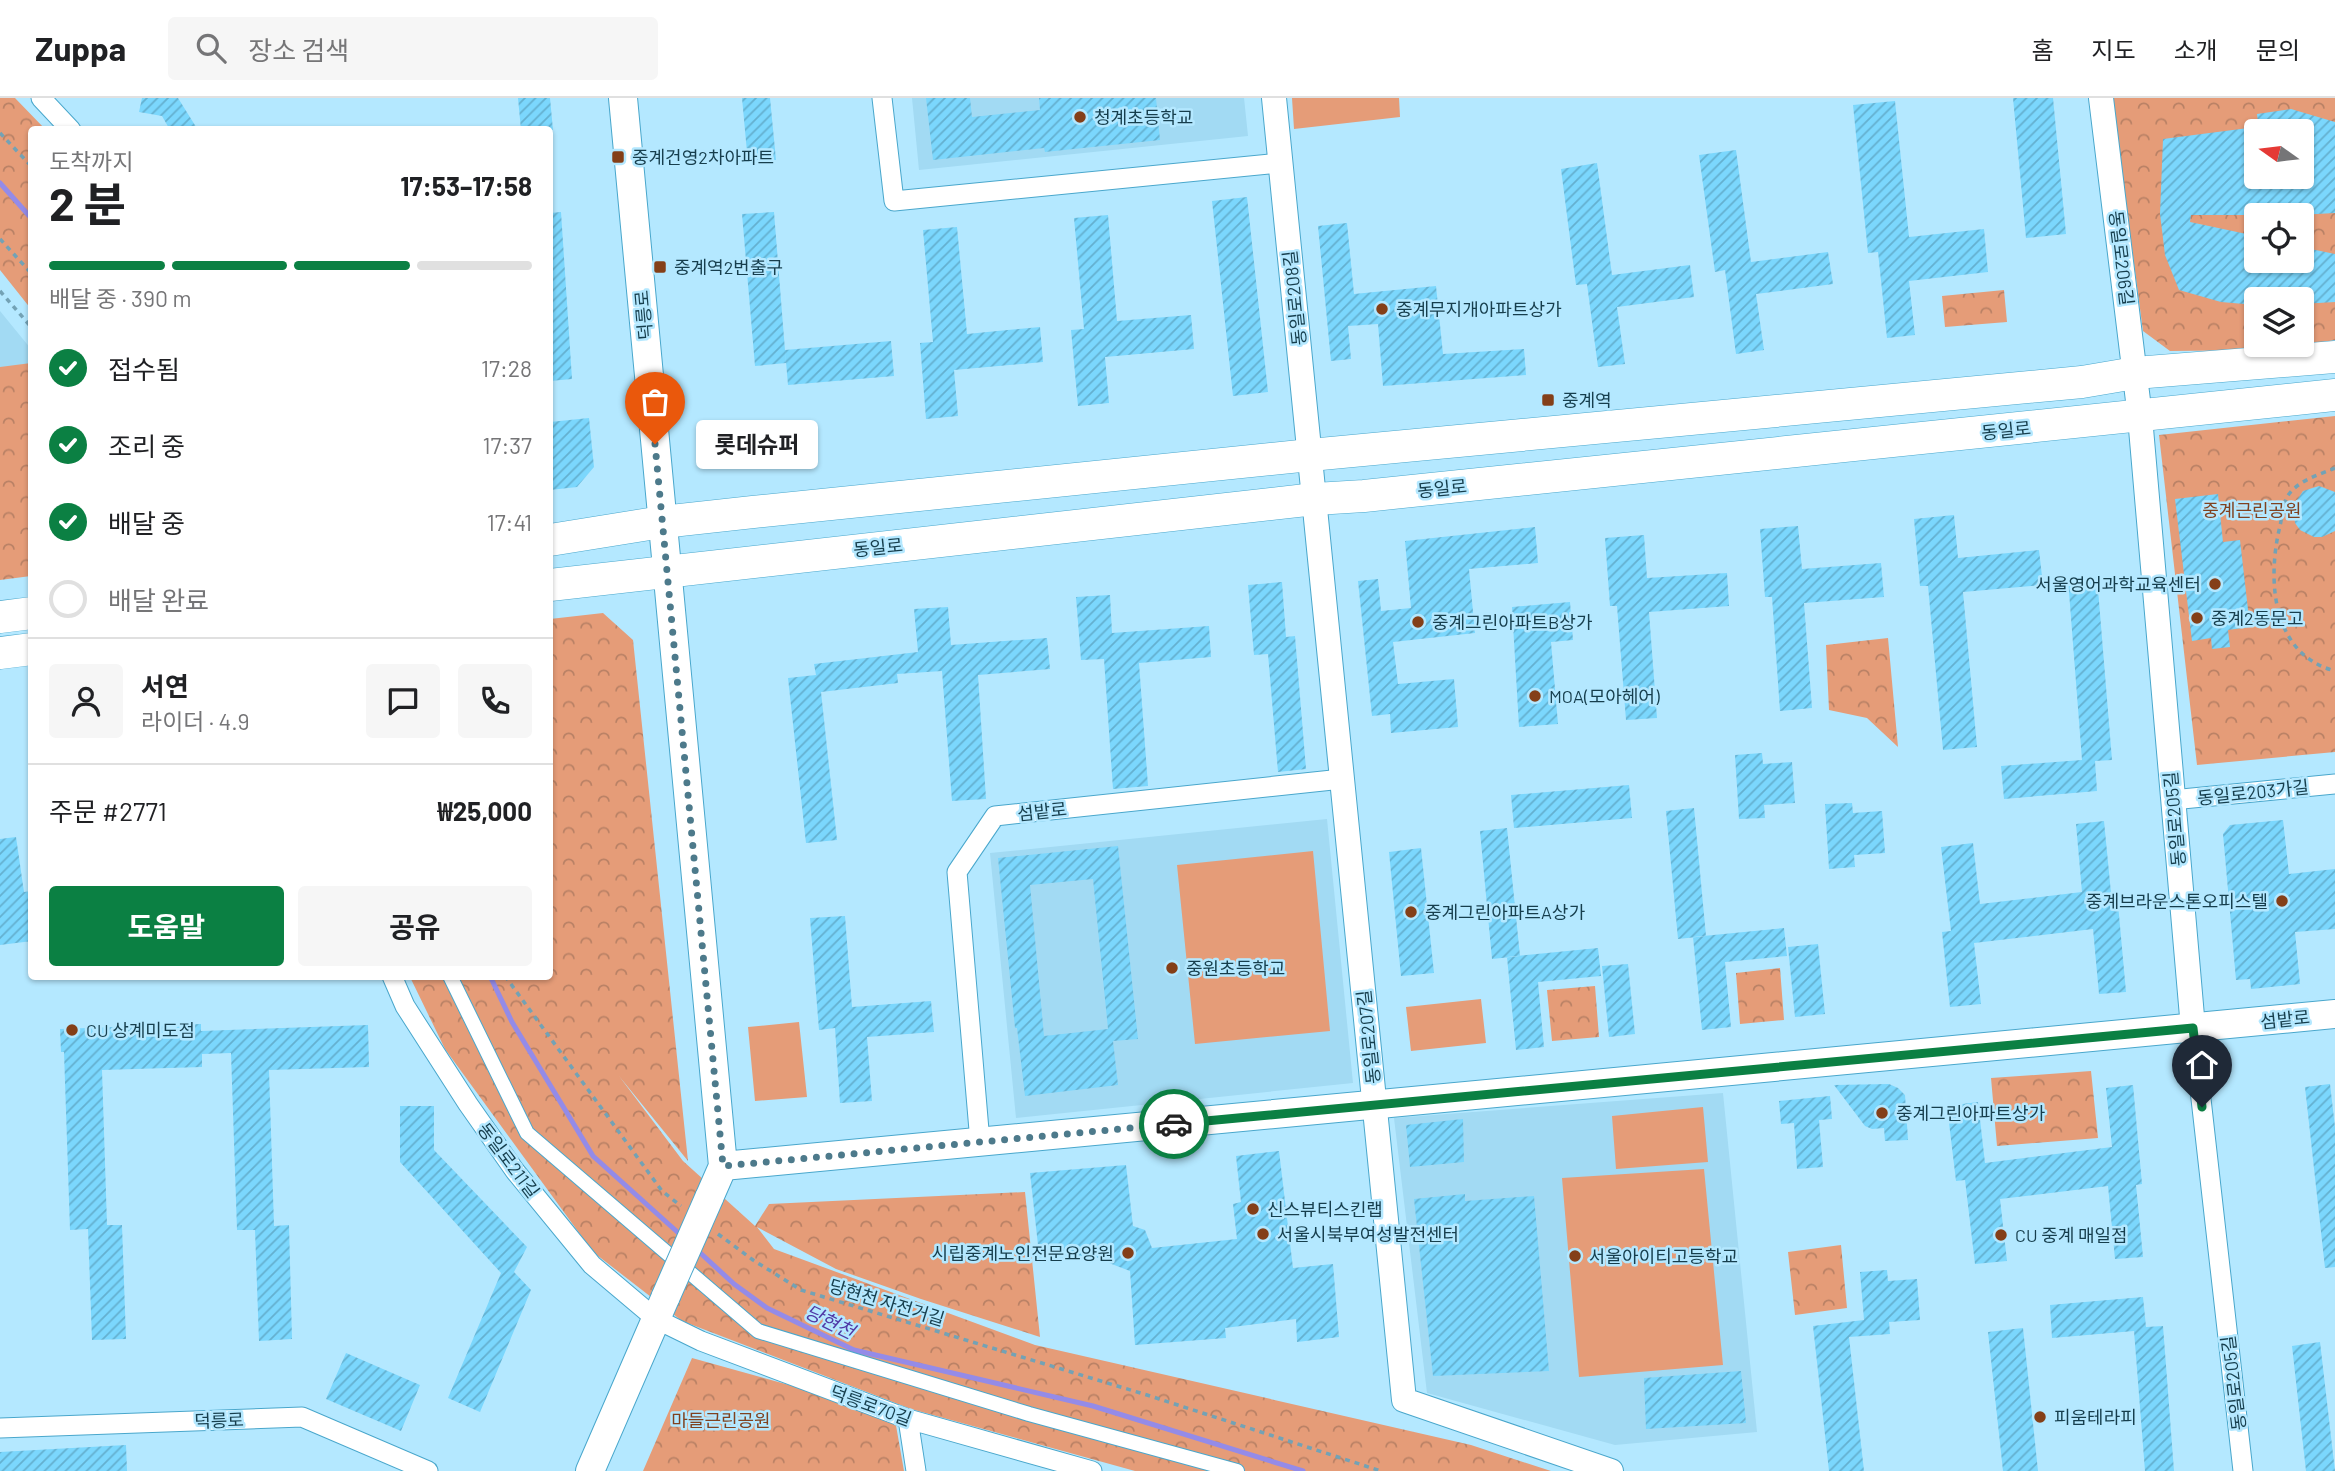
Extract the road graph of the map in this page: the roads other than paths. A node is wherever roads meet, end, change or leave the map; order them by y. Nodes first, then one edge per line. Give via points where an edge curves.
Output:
1 (41, 98) edge
2 (623, 98) edge
3 (882, 98) edge
4 (1274, 98) edge
5 (2101, 98) edge
6 (67, 126) edge
7 (1280, 163) junction
8 (2335, 357) edge
9 (2135, 373) junction
10 (2335, 395) edge
11 (2140, 417) junction
12 (1310, 455) junction
13 (1315, 499) junction
14 (662, 522) junction
15 (553, 540) edge
16 (667, 572) junction
17 (553, 585) edge
18 (28, 613) edge
19 (0, 617) edge
20 (28, 650) edge
21 (0, 653) edge
22 (1342, 779) junction
23 (2335, 784) edge
24 (2172, 800) junction
25 (394, 980) edge
26 (452, 980) edge
27 (2335, 1014) edge
28 (2193, 1028) junction
29 (1375, 1105) junction
30 (980, 1142) junction
31 (723, 1166) junction
32 (661, 1308) junction
33 (908, 1419) junction
34 (0, 1428) edge
35 (428, 1471) edge
36 (590, 1471) edge
37 (916, 1471) edge
38 (1092, 1471) edge
39 (1237, 1471) edge
40 (1611, 1471) edge
41 (2244, 1471) edge

1 - 6 street
2 - 14 main road, 덕릉로
3 - 7 street via 894,201
4 - 7 street, 동일로208길
5 - 9 street, 동일로206길
7 - 12 street, 동일로208길
8 - 9 main road
9 - 11 street, 동일로206길
9 - 12 main road via 2054,385
10 - 11 main road, 동일로
11 - 13 main road, 동일로
11 - 24 street, 동일로205길
12 - 13 street, 동일로208길
12 - 14 main road
13 - 16 main road, 동일로
13 - 22 street, 동일로207길
14 - 15 main road
14 - 16 main road, 덕릉로
16 - 17 main road, 동일로
16 - 31 main road, 덕릉로
18 - 19 main road
20 - 21 main road
22 - 29 street, 동일로207길
22 - 30 street, 섬밭로 via 995,816 957,872
23 - 24 street, 동일로203가길
24 - 28 street, 동일로205길
25 - 32 street, 동일로211길 via 405,1006 515,1171 592,1265
26 - 39 street via 527,1133 758,1331 1029,1414
27 - 28 main road, 섬밭로
28 - 29 main road, 섬밭로
28 - 41 street, 동일로205길
29 - 30 main road, 섬밭로
29 - 40 street, 동일로207길 via 1404,1400
30 - 31 main road, 섬밭로
31 - 32 main road, 덕릉로, bridge
32 - 33 street, 덕릉로70길 via 701,1341
32 - 36 main road
33 - 37 street
33 - 38 street, 덕릉로70길
34 - 35 street, 덕릉로 via 302,1418

